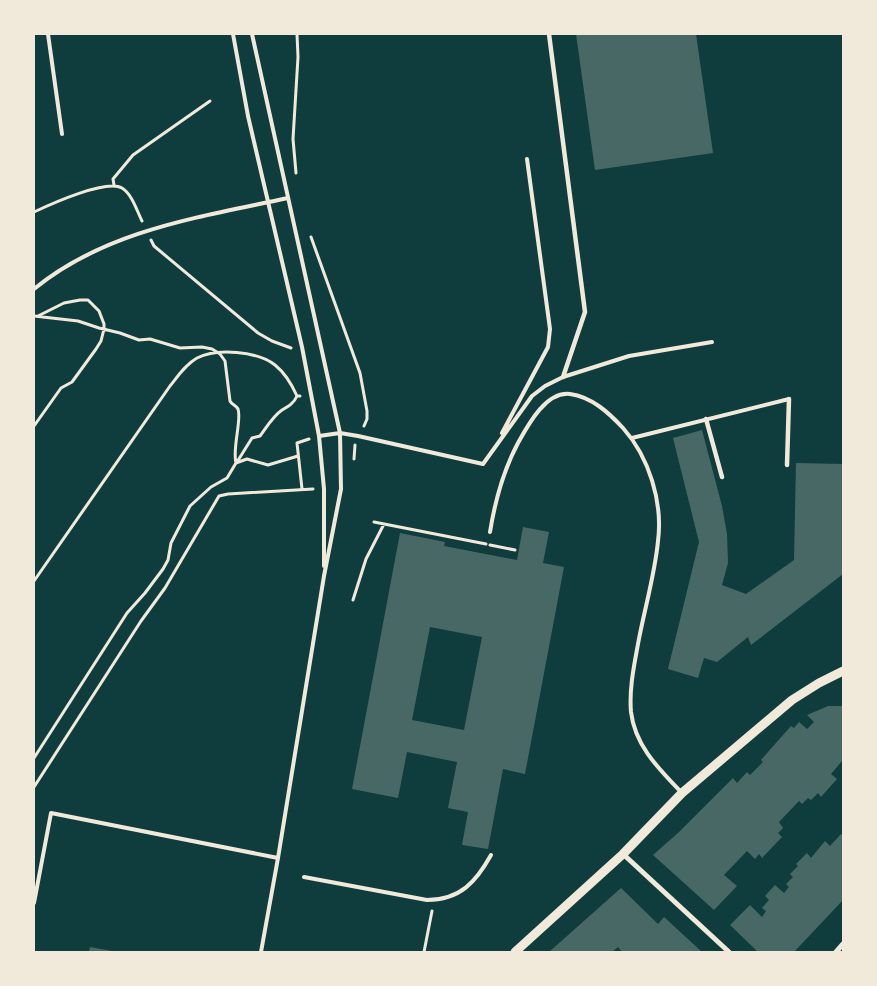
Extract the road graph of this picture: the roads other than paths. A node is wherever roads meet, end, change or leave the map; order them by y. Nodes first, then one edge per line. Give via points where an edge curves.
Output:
1 (48, 34) edge
2 (233, 34) edge
3 (252, 34) edge
4 (550, 34) edge
5 (62, 134) dead end
6 (528, 159) dead end
7 (288, 198) junction
8 (268, 202) junction
9 (34, 289) edge
10 (712, 342) dead end
11 (564, 377) junction
12 (789, 399) joint
13 (706, 420) junction
14 (340, 433) junction
15 (319, 436) junction
16 (632, 438) junction
17 (494, 448) junction
18 (787, 465) dead end
19 (722, 476) dead end
20 (490, 532) road end
21 (324, 576) junction
22 (843, 671) edge
23 (682, 793) junction
24 (491, 854) dead end
25 (623, 854) junction
26 (278, 858) junction
27 (304, 877) dead end
28 (34, 903) edge
29 (843, 944) edge
30 (261, 952) edge
31 (515, 952) edge
32 (729, 952) edge
33 (836, 952) edge

1 - 5 lane
2 - 8 lane
3 - 7 lane
4 - 11 street via 585,312
6 - 17 lane via 550,330 548,347
7 - 8 lane
7 - 14 lane
8 - 9 lane via 147,231 109,244 80,257
8 - 15 lane
10 - 11 lane via 630,356
11 - 17 lane via 532,396
12 - 13 lane
12 - 18 street
13 - 16 lane
13 - 19 street
14 - 15 lane
14 - 17 lane via 482,464
14 - 21 lane via 341,488
15 - 21 lane via 324,489
16 - 20 lane via 614,418 579,396 556,397 534,415 517,444 504,472
16 - 23 lane via 646,463 654,491 659,540 633,669 631,711 633,725 644,749
21 - 26 lane
22 - 23 street via 792,700
23 - 25 street
24 - 27 lane via 475,879 462,891 434,900
25 - 31 street
25 - 32 street
26 - 28 lane via 51,813
26 - 30 lane
29 - 33 street

